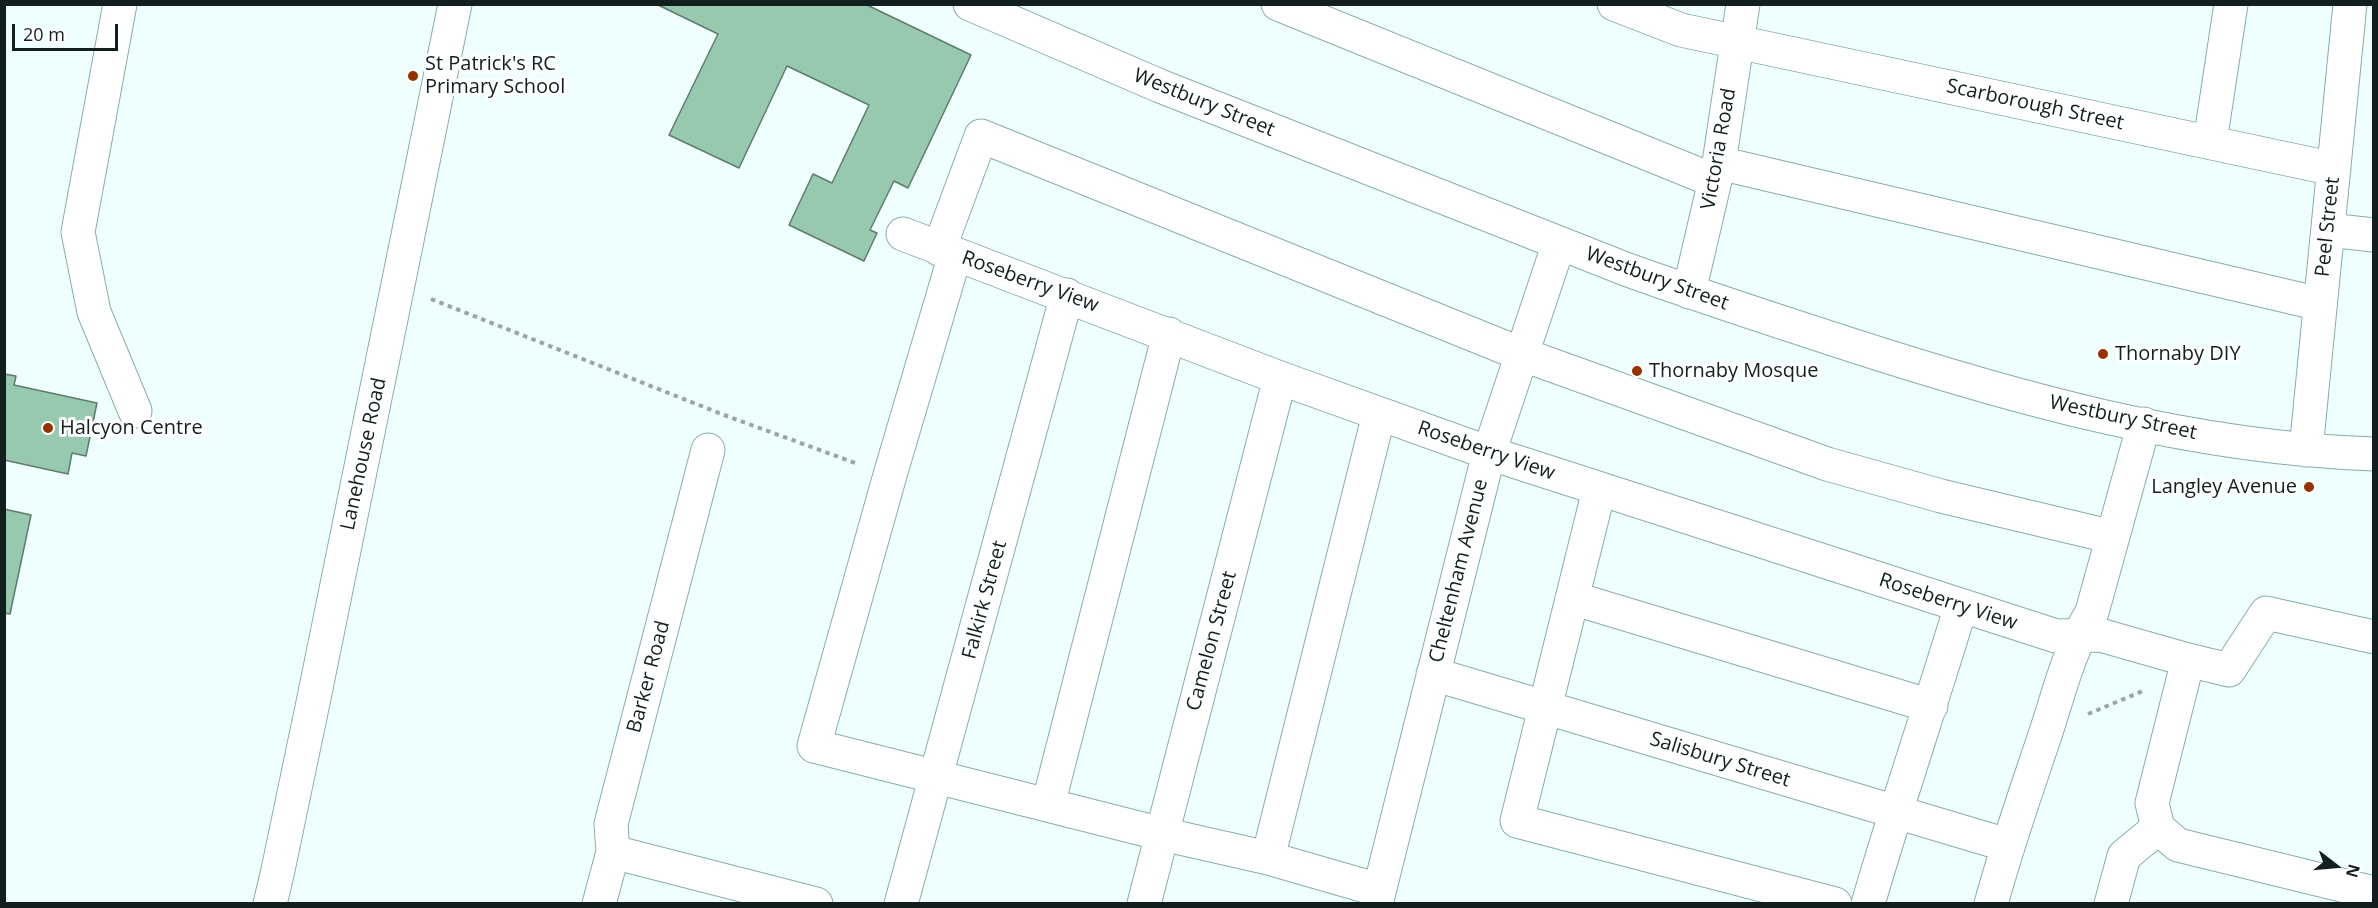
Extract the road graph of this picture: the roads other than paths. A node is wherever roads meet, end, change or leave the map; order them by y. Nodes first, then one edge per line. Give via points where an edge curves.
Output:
1 (120, 4) edge
2 (455, 4) edge
3 (970, 4) edge
4 (1278, 4) edge
5 (1614, 4) edge
6 (1743, 4) edge
7 (2231, 4) edge
8 (2350, 4) edge
9 (1737, 41) junction
10 (2360, 52) edge
11 (2210, 142) junction
12 (2334, 169) junction
13 (1717, 172) junction
14 (2328, 230) junction
15 (903, 234) dead end
16 (2373, 235) edge
17 (1559, 243) junction
18 (947, 252) junction
19 (1689, 292) junction
20 (1067, 295) junction
21 (2320, 304) junction
22 (1168, 334) junction
23 (1521, 354) junction
24 (1280, 378) junction
25 (135, 411) dead end
26 (1379, 414) junction
27 (2144, 424) junction
28 (708, 450) dead end
29 (2306, 450) junction
30 (1489, 453) junction
31 (2373, 454) edge
32 (1599, 490) junction
33 (2113, 537) junction
34 (1572, 598) junction
35 (1960, 606) junction
36 (2079, 634) junction
37 (2373, 637) edge
38 (2186, 667) junction
39 (1433, 674) junction
40 (1931, 706) junction
41 (1545, 707) junction
42 (937, 777) junction
43 (1048, 805) junction
44 (1894, 813) junction
45 (2158, 828) junction
46 (1162, 834) junction
47 (2007, 845) junction
48 (613, 852) junction
49 (1268, 858) junction
50 (2373, 894) edge
51 (1378, 897) edge
52 (270, 903) edge
53 (599, 903) edge
54 (816, 903) edge
55 (900, 903) edge
56 (1144, 903) edge
57 (1835, 903) edge
58 (1868, 903) edge
59 (1991, 903) edge
60 (2111, 903) edge

1 - 25 street via 78,232 94,312
2 - 52 street, Lanehouse Road
3 - 17 street, Westbury Street via 1160,86
4 - 13 street
5 - 9 street, Scarborough Street via 1681,30
6 - 9 street, Victoria Road
7 - 11 street
8 - 10 street, Peel Street
9 - 11 street, Scarborough Street
9 - 13 street, Victoria Road
10 - 12 street, Peel Street
11 - 12 street, Scarborough Street
12 - 14 street, Peel Street
13 - 19 street, Victoria Road
13 - 21 street
14 - 16 street
14 - 21 street, Peel Street
15 - 18 street, Roseberry View
17 - 19 street, Westbury Street
17 - 23 street, Cheltenham Avenue
18 - 20 street, Roseberry View
18 - 23 street via 981,135
18 - 42 street via 814,746
19 - 27 street, Westbury Street via 1948,376
20 - 22 street, Roseberry View
20 - 42 street, Falkirk Street
21 - 29 street, Peel Street
22 - 24 street, Roseberry View
22 - 43 street
23 - 30 street, Cheltenham Avenue
23 - 33 street via 1827,464
24 - 26 street, Roseberry View
24 - 46 street, Camelon Street
26 - 30 street, Roseberry View
26 - 49 street
27 - 29 street, Westbury Street
27 - 33 street
28 - 48 street, Barker Road via 611,824
29 - 31 street, Westbury Street
30 - 32 street, Roseberry View
30 - 39 street, Cheltenham Avenue
32 - 34 street
32 - 35 street, Roseberry View
33 - 36 street via 2092,612
34 - 40 street
34 - 41 street
35 - 36 street, Roseberry View via 2056,636
35 - 40 street
36 - 38 street, Roseberry View via 2100,635
36 - 47 street
37 - 38 street, Roseberry View via 2266,613 2229,670
38 - 45 street via 2152,803
39 - 41 street, Salisbury Street
39 - 51 street, Cheltenham Avenue
40 - 44 street
41 - 44 street, Salisbury Street
41 - 57 street via 1517,821
42 - 43 street
42 - 55 street, Falkirk Street
43 - 46 street
44 - 47 street, Salisbury Street
44 - 58 street
45 - 50 street via 2178,845
45 - 60 street via 2124,856
46 - 49 street
46 - 56 street, Camelon Street
47 - 59 street
48 - 53 street, Barker Road
48 - 54 street
49 - 51 street

